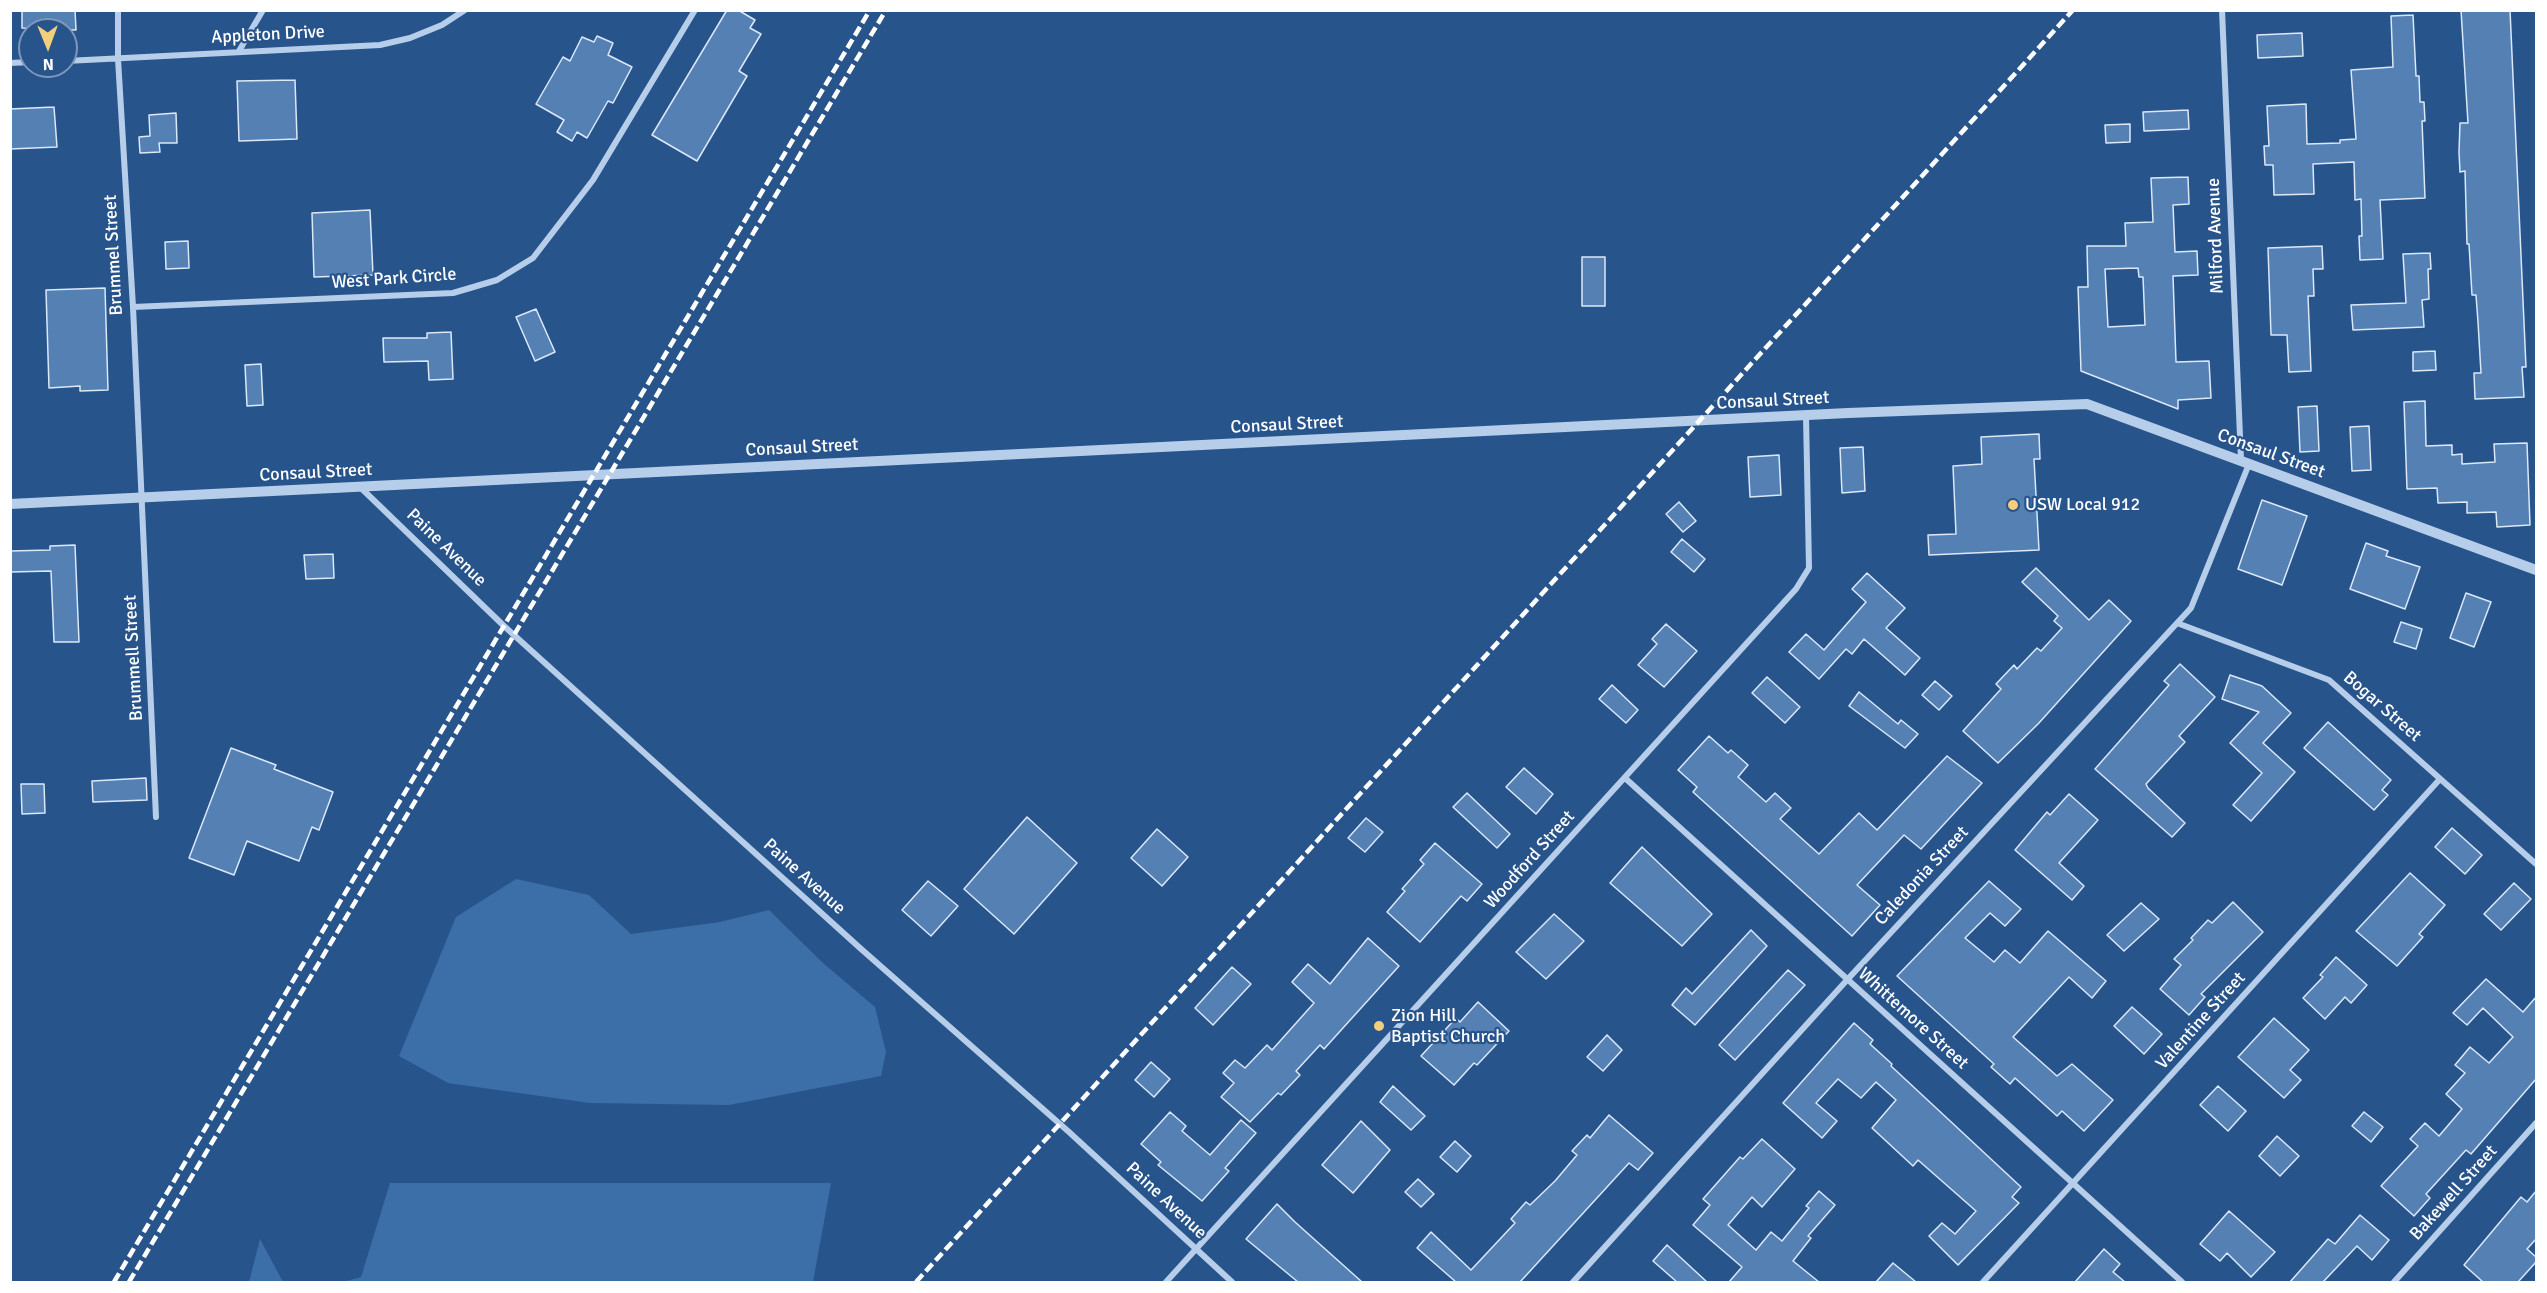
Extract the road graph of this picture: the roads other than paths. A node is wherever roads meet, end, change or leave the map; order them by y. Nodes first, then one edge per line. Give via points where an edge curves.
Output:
1 (118, 10) edge
2 (263, 10) edge
3 (465, 10) edge
4 (696, 10) edge
5 (2222, 10) edge
6 (239, 51) junction
7 (118, 59) junction
8 (78, 61) edge
9 (133, 307) junction
10 (1806, 416) junction
11 (2245, 462) junction
12 (360, 487) junction
13 (141, 498) junction
14 (10, 504) edge
15 (2536, 570) edge
16 (2177, 623) junction
17 (1625, 778) junction
18 (2440, 779) junction
19 (156, 817) dead end
20 (2536, 864) edge
21 (1847, 980) junction
22 (2536, 1123) edge
23 (2073, 1183) junction
24 (1196, 1250) junction
25 (1166, 1282) edge
26 (1233, 1282) edge
27 (1574, 1282) edge
28 (1983, 1282) edge
29 (2181, 1282) edge
30 (2394, 1282) edge

1 - 7 street, Brummel Street
2 - 6 street
3 - 6 street, Appleton Drive via 442,25 380,45
4 - 9 street, West Park Circle via 592,180 532,258 497,280 453,293
5 - 11 street, Milford Avenue
6 - 7 street, Appleton Drive
7 - 8 street, Appleton Drive
7 - 9 street, Brummel Street
9 - 13 street, Brummel Street
10 - 11 street, Consaul Street via 2087,404
10 - 12 street, Consaul Street
10 - 17 street, Woodford Street via 1809,568 1796,589
11 - 15 street, Consaul Street
11 - 16 street, Caledonia Street via 2191,608
12 - 13 street, Consaul Street
12 - 24 street, Paine Avenue via 504,626
13 - 14 street, Consaul Street
13 - 19 street, Brummell Street
16 - 18 street, Bogar Street via 2329,680
16 - 21 street, Caledonia Street
17 - 21 street, Whittemore Street
17 - 24 street, Woodford Street
18 - 20 street, Bogar Street
18 - 23 street, Valentine Street
21 - 23 street, Whittemore Street
21 - 27 street, Caledonia Street
22 - 30 street, Bakewell Street
23 - 28 street, Valentine Street
23 - 29 street, Whittemore Street
24 - 25 street, Woodford Street
24 - 26 street, Paine Avenue

